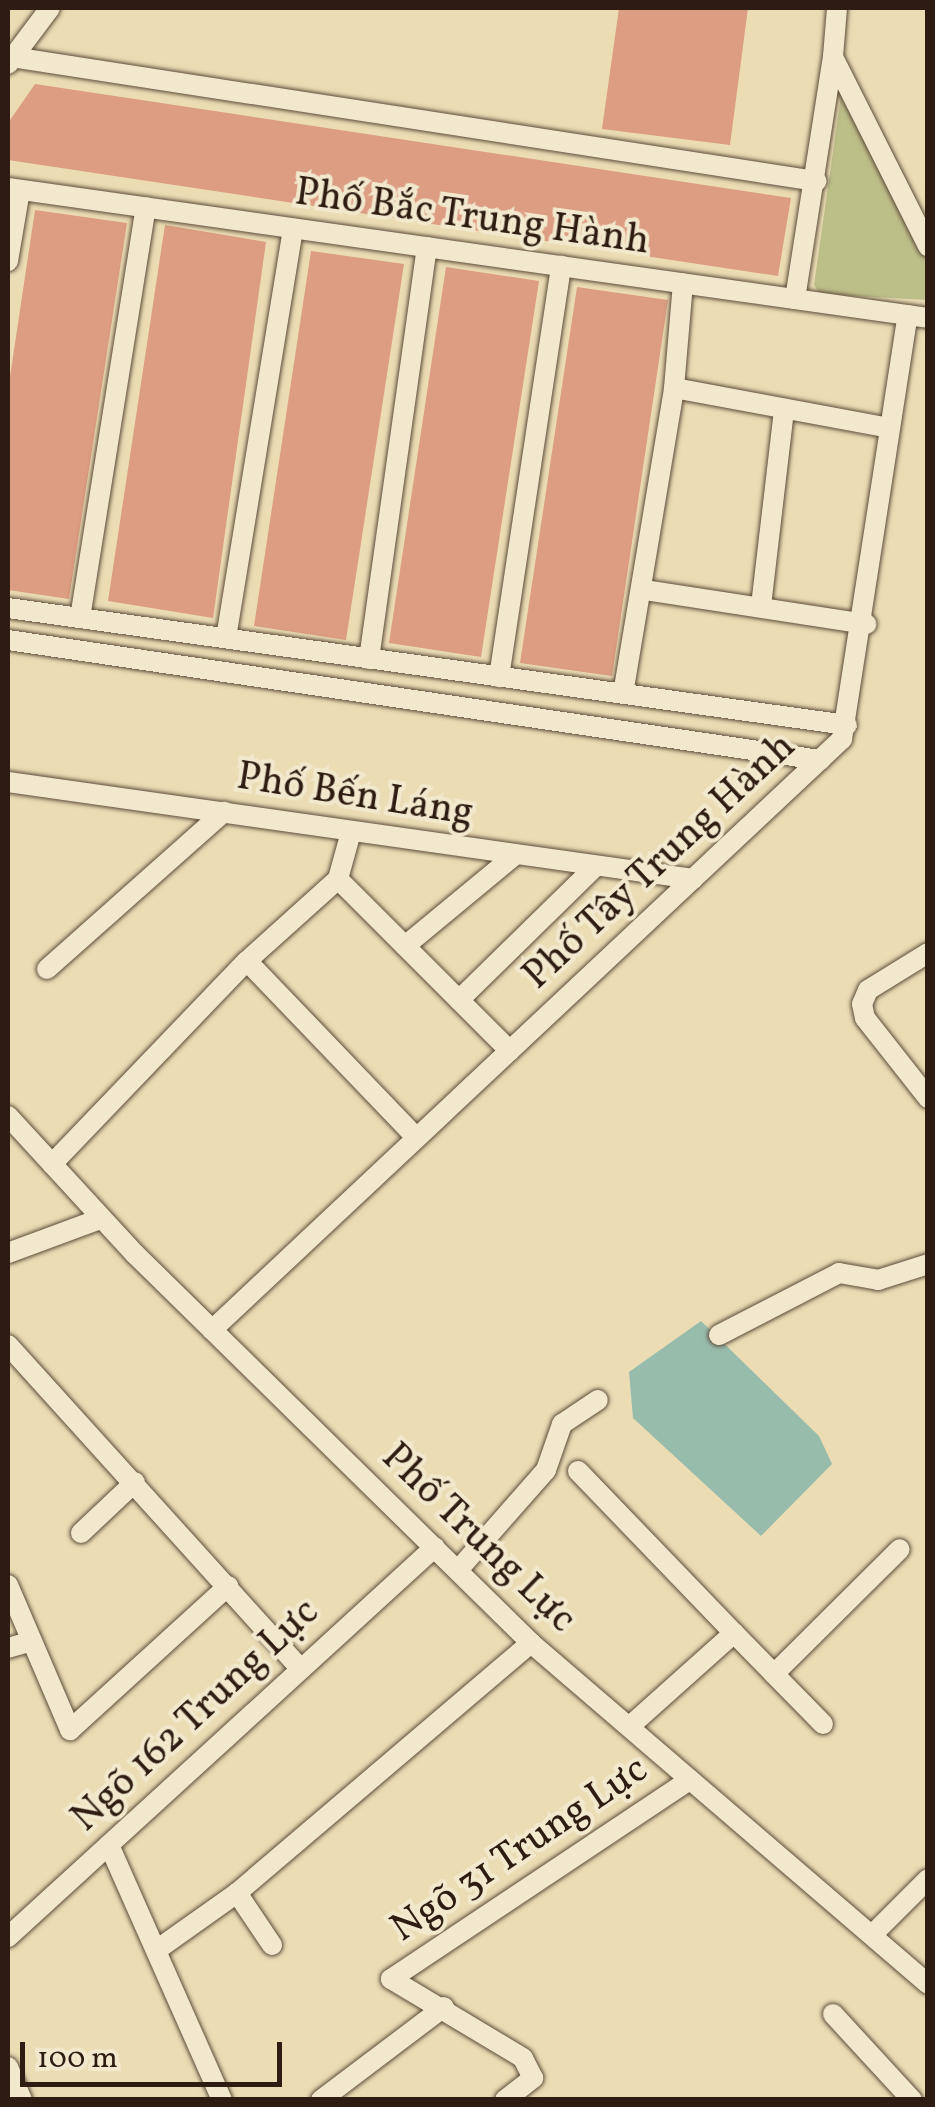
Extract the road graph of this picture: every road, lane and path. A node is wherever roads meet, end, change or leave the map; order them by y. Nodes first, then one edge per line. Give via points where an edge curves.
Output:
1 (50, 8) edge
2 (837, 8) edge
3 (832, 57) junction
4 (10, 60) edge
5 (816, 180) junction
6 (14, 189) edge
7 (146, 207) junction
8 (293, 228) junction
9 (928, 246) edge
10 (427, 247) junction
11 (8, 261) edge
12 (561, 266) junction
13 (683, 283) junction
14 (796, 299) junction
15 (918, 316) edge
16 (674, 388) junction
17 (784, 410) junction
18 (889, 428) junction
19 (644, 590) junction
20 (761, 606) junction
21 (8, 608) edge
22 (80, 618) junction
23 (866, 624) junction
24 (226, 638) junction
25 (8, 640) edge
26 (369, 658) junction
27 (499, 676) junction
28 (623, 694) junction
29 (846, 725) junction
30 (820, 760) junction
31 (8, 782) edge
32 (224, 812) junction
33 (351, 832) junction
34 (515, 856) junction
35 (595, 867) junction
36 (338, 879) junction
37 (693, 879) junction
38 (405, 946) junction
39 (928, 954) edge
40 (247, 961) junction
41 (48, 969) dead end
42 (459, 1000) junction
43 (510, 1051) junction
44 (928, 1098) edge
45 (8, 1116) edge
46 (418, 1138) junction
47 (52, 1164) junction
48 (100, 1219) junction
49 (8, 1253) edge
50 (928, 1264) edge
51 (212, 1330) junction
52 (719, 1335) dead end
53 (8, 1346) edge
54 (598, 1400) dead end
55 (578, 1471) dead end
56 (136, 1482) junction
57 (80, 1533) dead end
58 (434, 1548) junction
59 (900, 1549) dead end
60 (459, 1569) junction
61 (8, 1585) edge
62 (228, 1586) junction
63 (734, 1633) junction
64 (29, 1642) junction
65 (531, 1642) junction
66 (8, 1648) edge
67 (297, 1665) junction
68 (774, 1674) junction
69 (823, 1724) dead end
70 (631, 1725) junction
71 (689, 1780) junction
72 (110, 1845) junction
73 (928, 1879) edge
74 (237, 1893) junction
75 (872, 1935) junction
76 (8, 1937) edge
77 (272, 1945) dead end
78 (158, 1948) junction
79 (928, 1984) edge
80 (444, 2008) junction
81 (833, 2014) dead end
82 (8, 2068) edge
83 (928, 2086) edge
84 (22, 2100) edge
85 (222, 2100) edge
86 (322, 2100) edge
87 (505, 2100) edge
88 (912, 2100) edge

1 - 4 street
2 - 3 street
3 - 5 street
3 - 9 street
4 - 5 street
5 - 14 street
6 - 7 street, Phố Bắc Trung Hành
6 - 11 street
7 - 8 street, Phố Bắc Trung Hành
7 - 22 street
8 - 10 street, Phố Bắc Trung Hành
8 - 24 street
10 - 12 street, Phố Bắc Trung Hành
10 - 26 street
12 - 13 street, Phố Bắc Trung Hành
12 - 27 street
13 - 14 street, Phố Bắc Trung Hành
13 - 16 street
14 - 15 street, Phố Bắc Trung Hành
15 - 18 street, Phố Tây Trung Hành
16 - 17 street
16 - 19 street
17 - 18 street
17 - 20 street
18 - 23 street, Phố Tây Trung Hành
19 - 20 street
19 - 28 street
20 - 23 street
21 - 22 street
22 - 24 street
23 - 29 street, Phố Tây Trung Hành
24 - 26 street
25 - 30 street
26 - 27 street
27 - 28 street
28 - 29 street
29 - 30 street, Phố Tây Trung Hành
30 - 37 street, Phố Tây Trung Hành
31 - 32 street, Phố Bến Láng
32 - 33 street, Phố Bến Láng
32 - 41 street
33 - 34 street, Phố Bến Láng
33 - 36 street
34 - 35 street, Phố Bến Láng
34 - 38 street
35 - 37 street, Phố Bến Láng
35 - 42 street
36 - 38 street
36 - 40 street
37 - 43 street, Phố Tây Trung Hành
38 - 42 street
39 - 44 street via 868,990 862,1004 864,1018
40 - 46 street
40 - 47 street
42 - 43 street
43 - 46 street, Phố Tây Trung Hành
45 - 47 street, Phố Trung Lực
46 - 51 street, Phố Tây Trung Hành
47 - 48 street, Phố Trung Lực
48 - 49 street
48 - 51 street, Phố Trung Lực
50 - 52 street via 878,1280 839,1273
51 - 58 street, Phố Trung Lực
53 - 56 street
54 - 60 street via 562,1424 546,1470
55 - 63 street
56 - 57 street
56 - 62 street
58 - 60 street, Phố Trung Lực
58 - 67 street, Ngõ 162 Trung Lực
59 - 68 street
60 - 65 street, Phố Trung Lực
61 - 64 street
62 - 64 street via 70,1730
62 - 67 street
63 - 68 street
63 - 70 street
64 - 66 street
65 - 70 street, Phố Trung Lực
65 - 74 street
67 - 72 street, Ngõ 162 Trung Lực
68 - 69 street
70 - 71 street, Phố Trung Lực
71 - 75 street, Phố Trung Lực
71 - 80 street, Ngõ 31 Trung Lực via 391,1979
72 - 76 street, Ngõ 162 Trung Lực
72 - 78 street
73 - 75 street
74 - 77 street
74 - 78 street
75 - 79 street, Phố Trung Lực
78 - 85 street
80 - 86 street
80 - 87 street via 531,2068 532,2078
81 - 88 street
82 - 84 street
83 - 88 street

